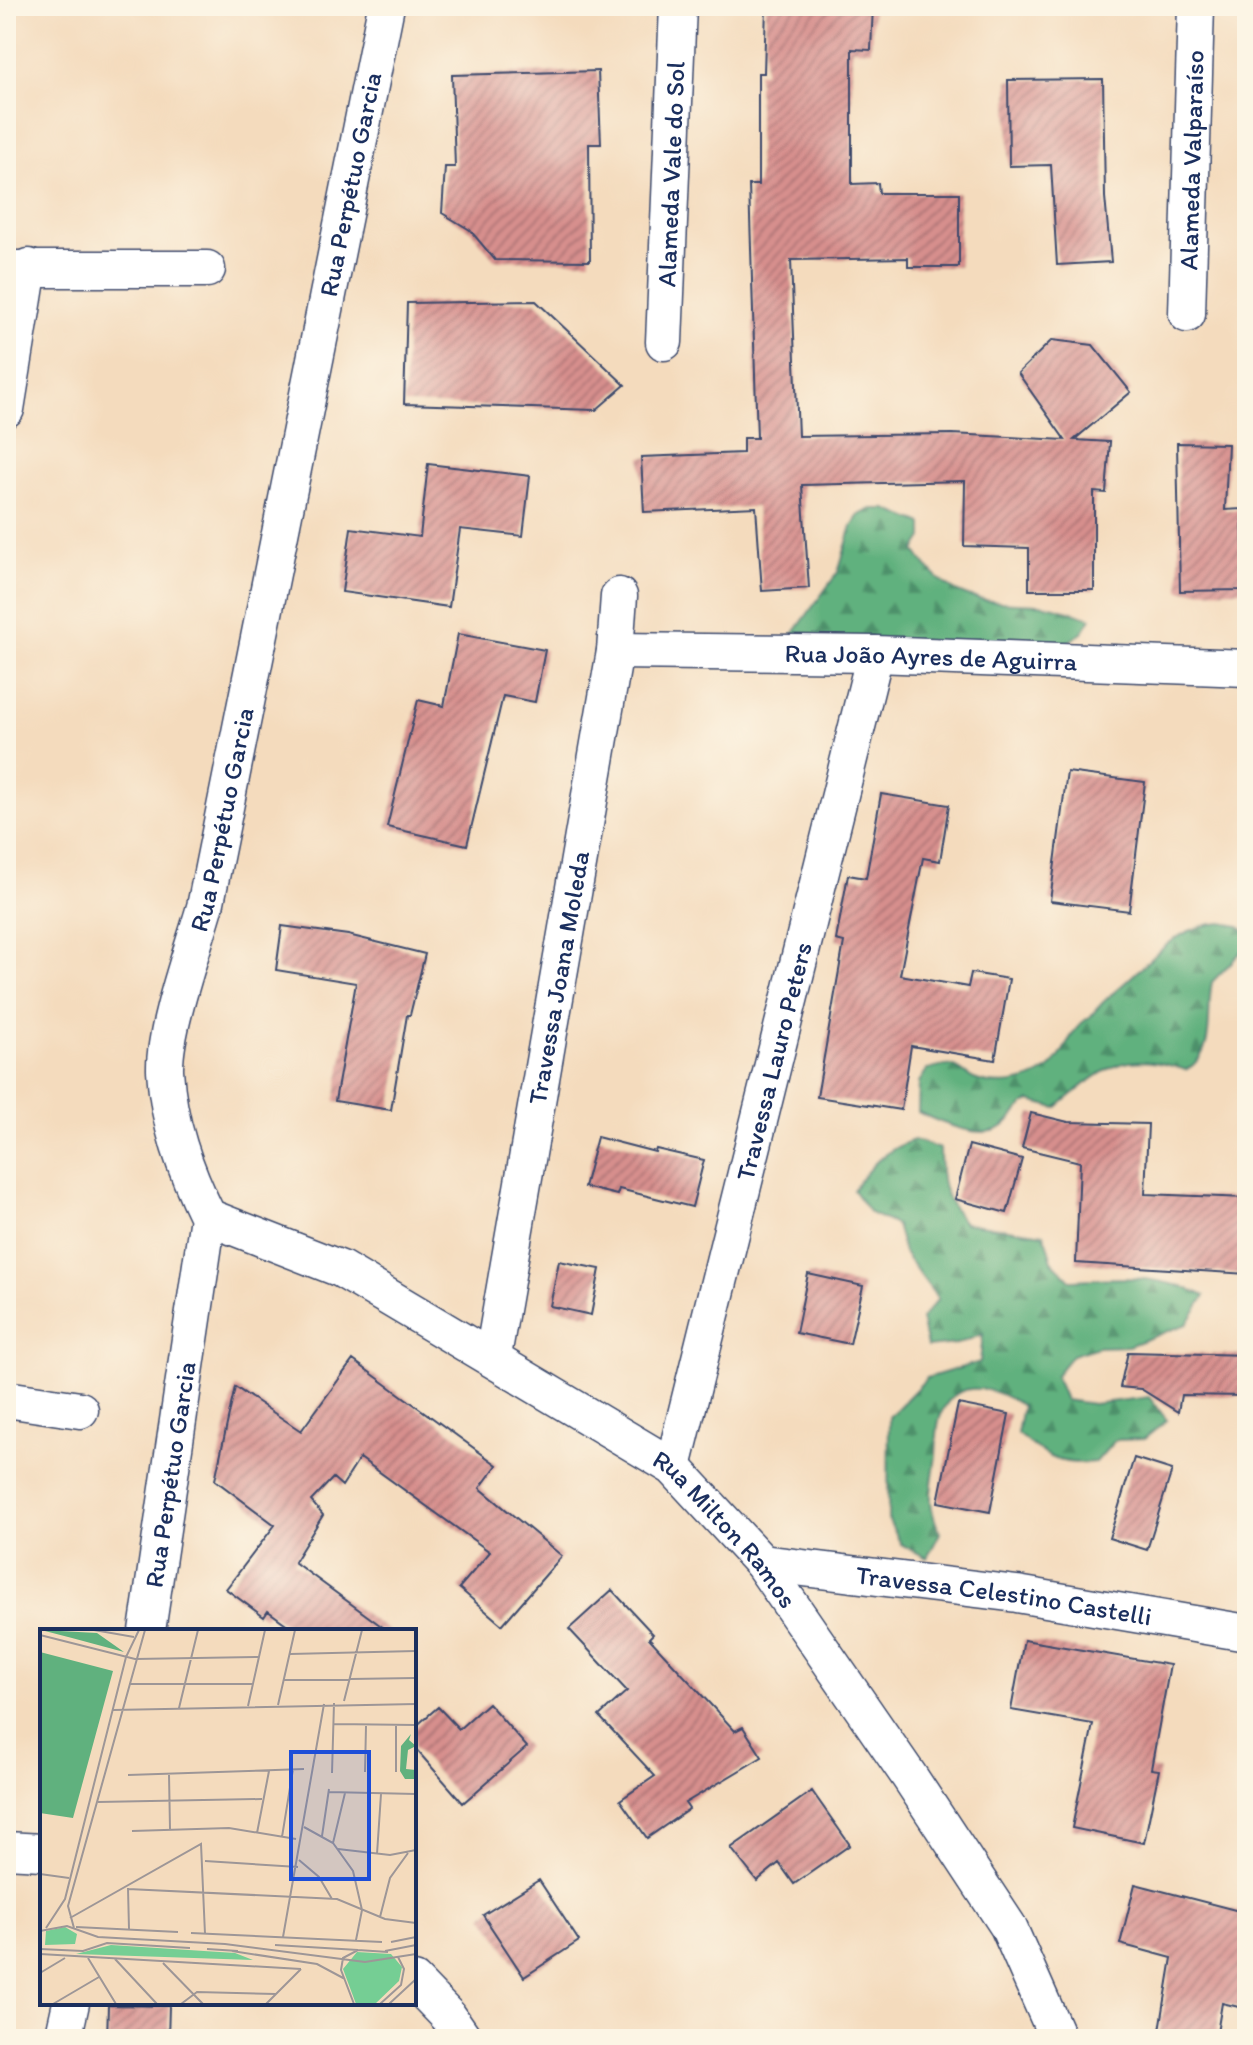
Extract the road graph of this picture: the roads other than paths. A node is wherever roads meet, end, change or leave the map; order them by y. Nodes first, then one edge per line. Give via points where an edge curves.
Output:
1 (386, 6) edge
2 (678, 6) edge
3 (1196, 6) edge
4 (17, 268) edge
5 (207, 269) dead end
6 (1187, 314) dead end
7 (664, 342) dead end
8 (6, 409) edge
9 (619, 596) dead end
10 (615, 651) junction
11 (875, 654) junction
12 (1247, 668) edge
13 (208, 1217) junction
14 (493, 1356) junction
15 (6, 1399) edge
16 (80, 1410) dead end
17 (673, 1467) junction
18 (762, 1563) junction
19 (147, 1629) edge
20 (1247, 1633) edge
21 (6, 1850) edge
22 (40, 1852) edge
23 (416, 1983) edge
24 (71, 2005) edge
25 (63, 2039) edge
26 (464, 2039) edge
27 (1058, 2039) edge

1 - 13 street, Rua Perpétuo Garcia via 205,907 165,1067 183,1166
2 - 7 street, Alameda Vale do Sol
3 - 6 street, Alameda Valparaíso
4 - 5 street
4 - 8 street
9 - 10 street, Travessa Joana Moleda
10 - 11 street, Rua João Ayres de Aguirra
10 - 14 street, Travessa Joana Moleda
11 - 12 street, Rua João Ayres de Aguirra
11 - 17 street, Travessa Lauro Peters
13 - 14 street, Rua Milton Ramos via 341,1269
13 - 19 street, Rua Perpétuo Garcia
14 - 17 street, Rua Milton Ramos
15 - 16 street
17 - 18 street, Rua Milton Ramos
18 - 20 street, Travessa Celestino Castelli via 1017,1594
18 - 27 street, Rua Milton Ramos via 1008,1926
21 - 22 street
23 - 26 street
24 - 25 street

